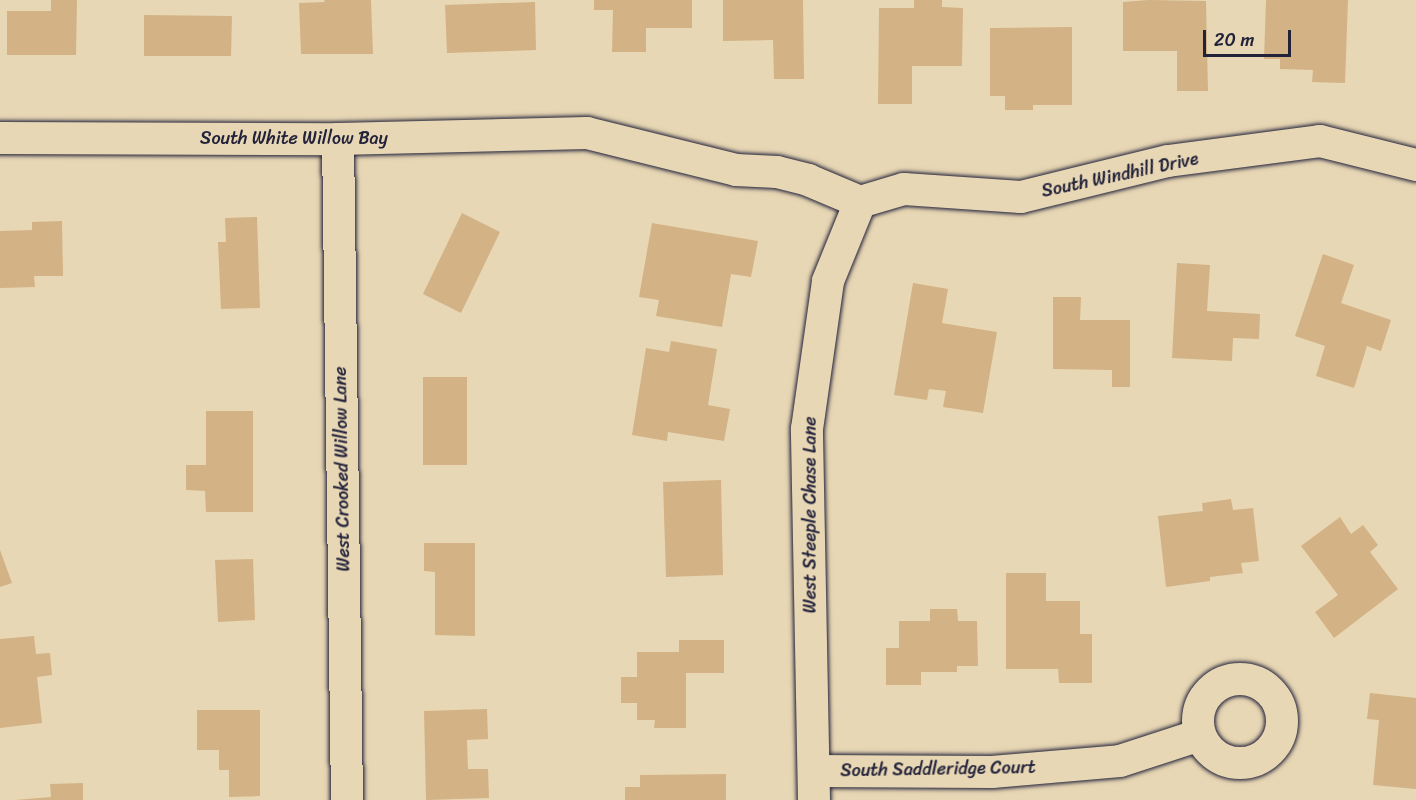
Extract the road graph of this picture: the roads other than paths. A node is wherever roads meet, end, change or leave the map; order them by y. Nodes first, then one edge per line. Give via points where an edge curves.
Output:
1 (0, 138) edge
2 (338, 139) junction
3 (1416, 165) edge
4 (860, 202) junction
5 (1200, 735) dead end
6 (814, 785) edge
7 (347, 800) edge

1 - 2 street, South White Willow Bay
2 - 4 street, South White Willow Bay via 587,133 736,170 777,172 808,180
2 - 7 street, West Crooked Willow Lane
3 - 4 street, South Windhill Drive via 1320,141 1168,160 1021,197 904,189
4 - 6 street, West Steeple Chase Lane via 828,281 807,429
5 - 6 street, South Saddleridge Court via 1120,761

